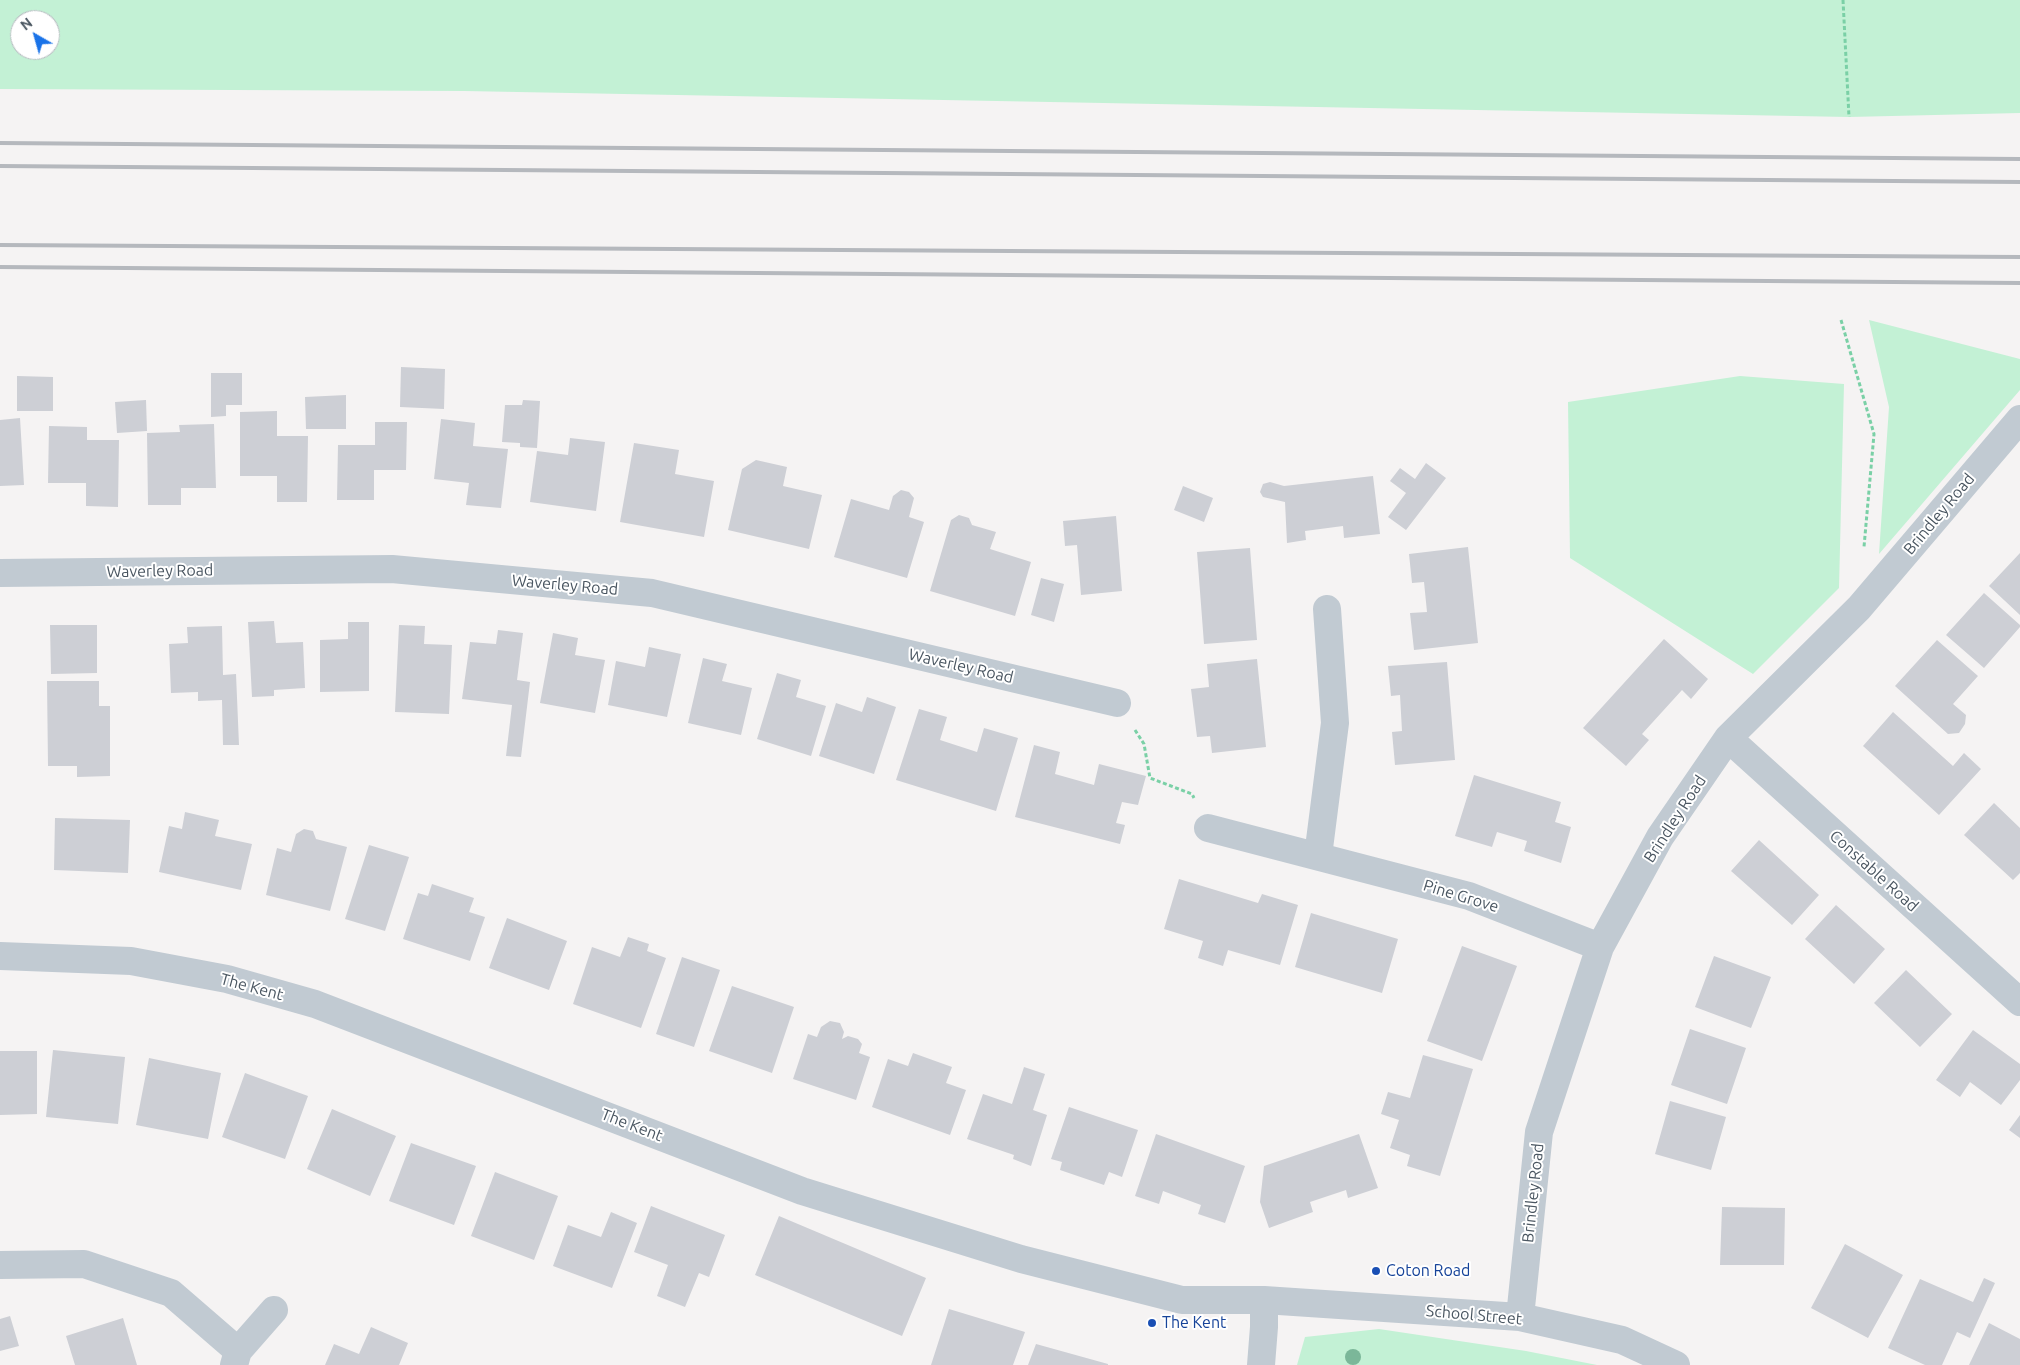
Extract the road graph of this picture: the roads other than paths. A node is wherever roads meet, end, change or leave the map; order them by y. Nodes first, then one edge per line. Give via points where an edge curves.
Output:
1 (2020, 419) edge
2 (0, 573) edge
3 (1326, 609) dead end
4 (1117, 703) road end
5 (1728, 738) junction
6 (1208, 828) road end
7 (1318, 856) junction
8 (1600, 947) junction
9 (0, 956) edge
10 (2018, 998) edge
11 (0, 1265) edge
12 (1264, 1300) junction
13 (274, 1310) dead end
14 (1520, 1317) junction
15 (236, 1358) edge
16 (1260, 1365) edge
17 (1676, 1365) edge

1 - 5 street, Brindley Road via 1859,608
2 - 4 street, Waverley Road via 392,569 652,593
3 - 7 street via 1336,723
5 - 8 street, Brindley Road via 1660,837
5 - 10 street, Constable Road
6 - 7 street, Pine Grove
7 - 8 street, Pine Grove via 1469,896
8 - 14 street, Brindley Road via 1539,1132
9 - 12 street, The Kent via 131,961 227,979 315,1004 802,1191 1021,1259 1182,1300
11 - 15 street via 84,1264 171,1293
12 - 14 street, School Street
12 - 16 street
13 - 15 street
14 - 17 street, School Street via 1622,1340

